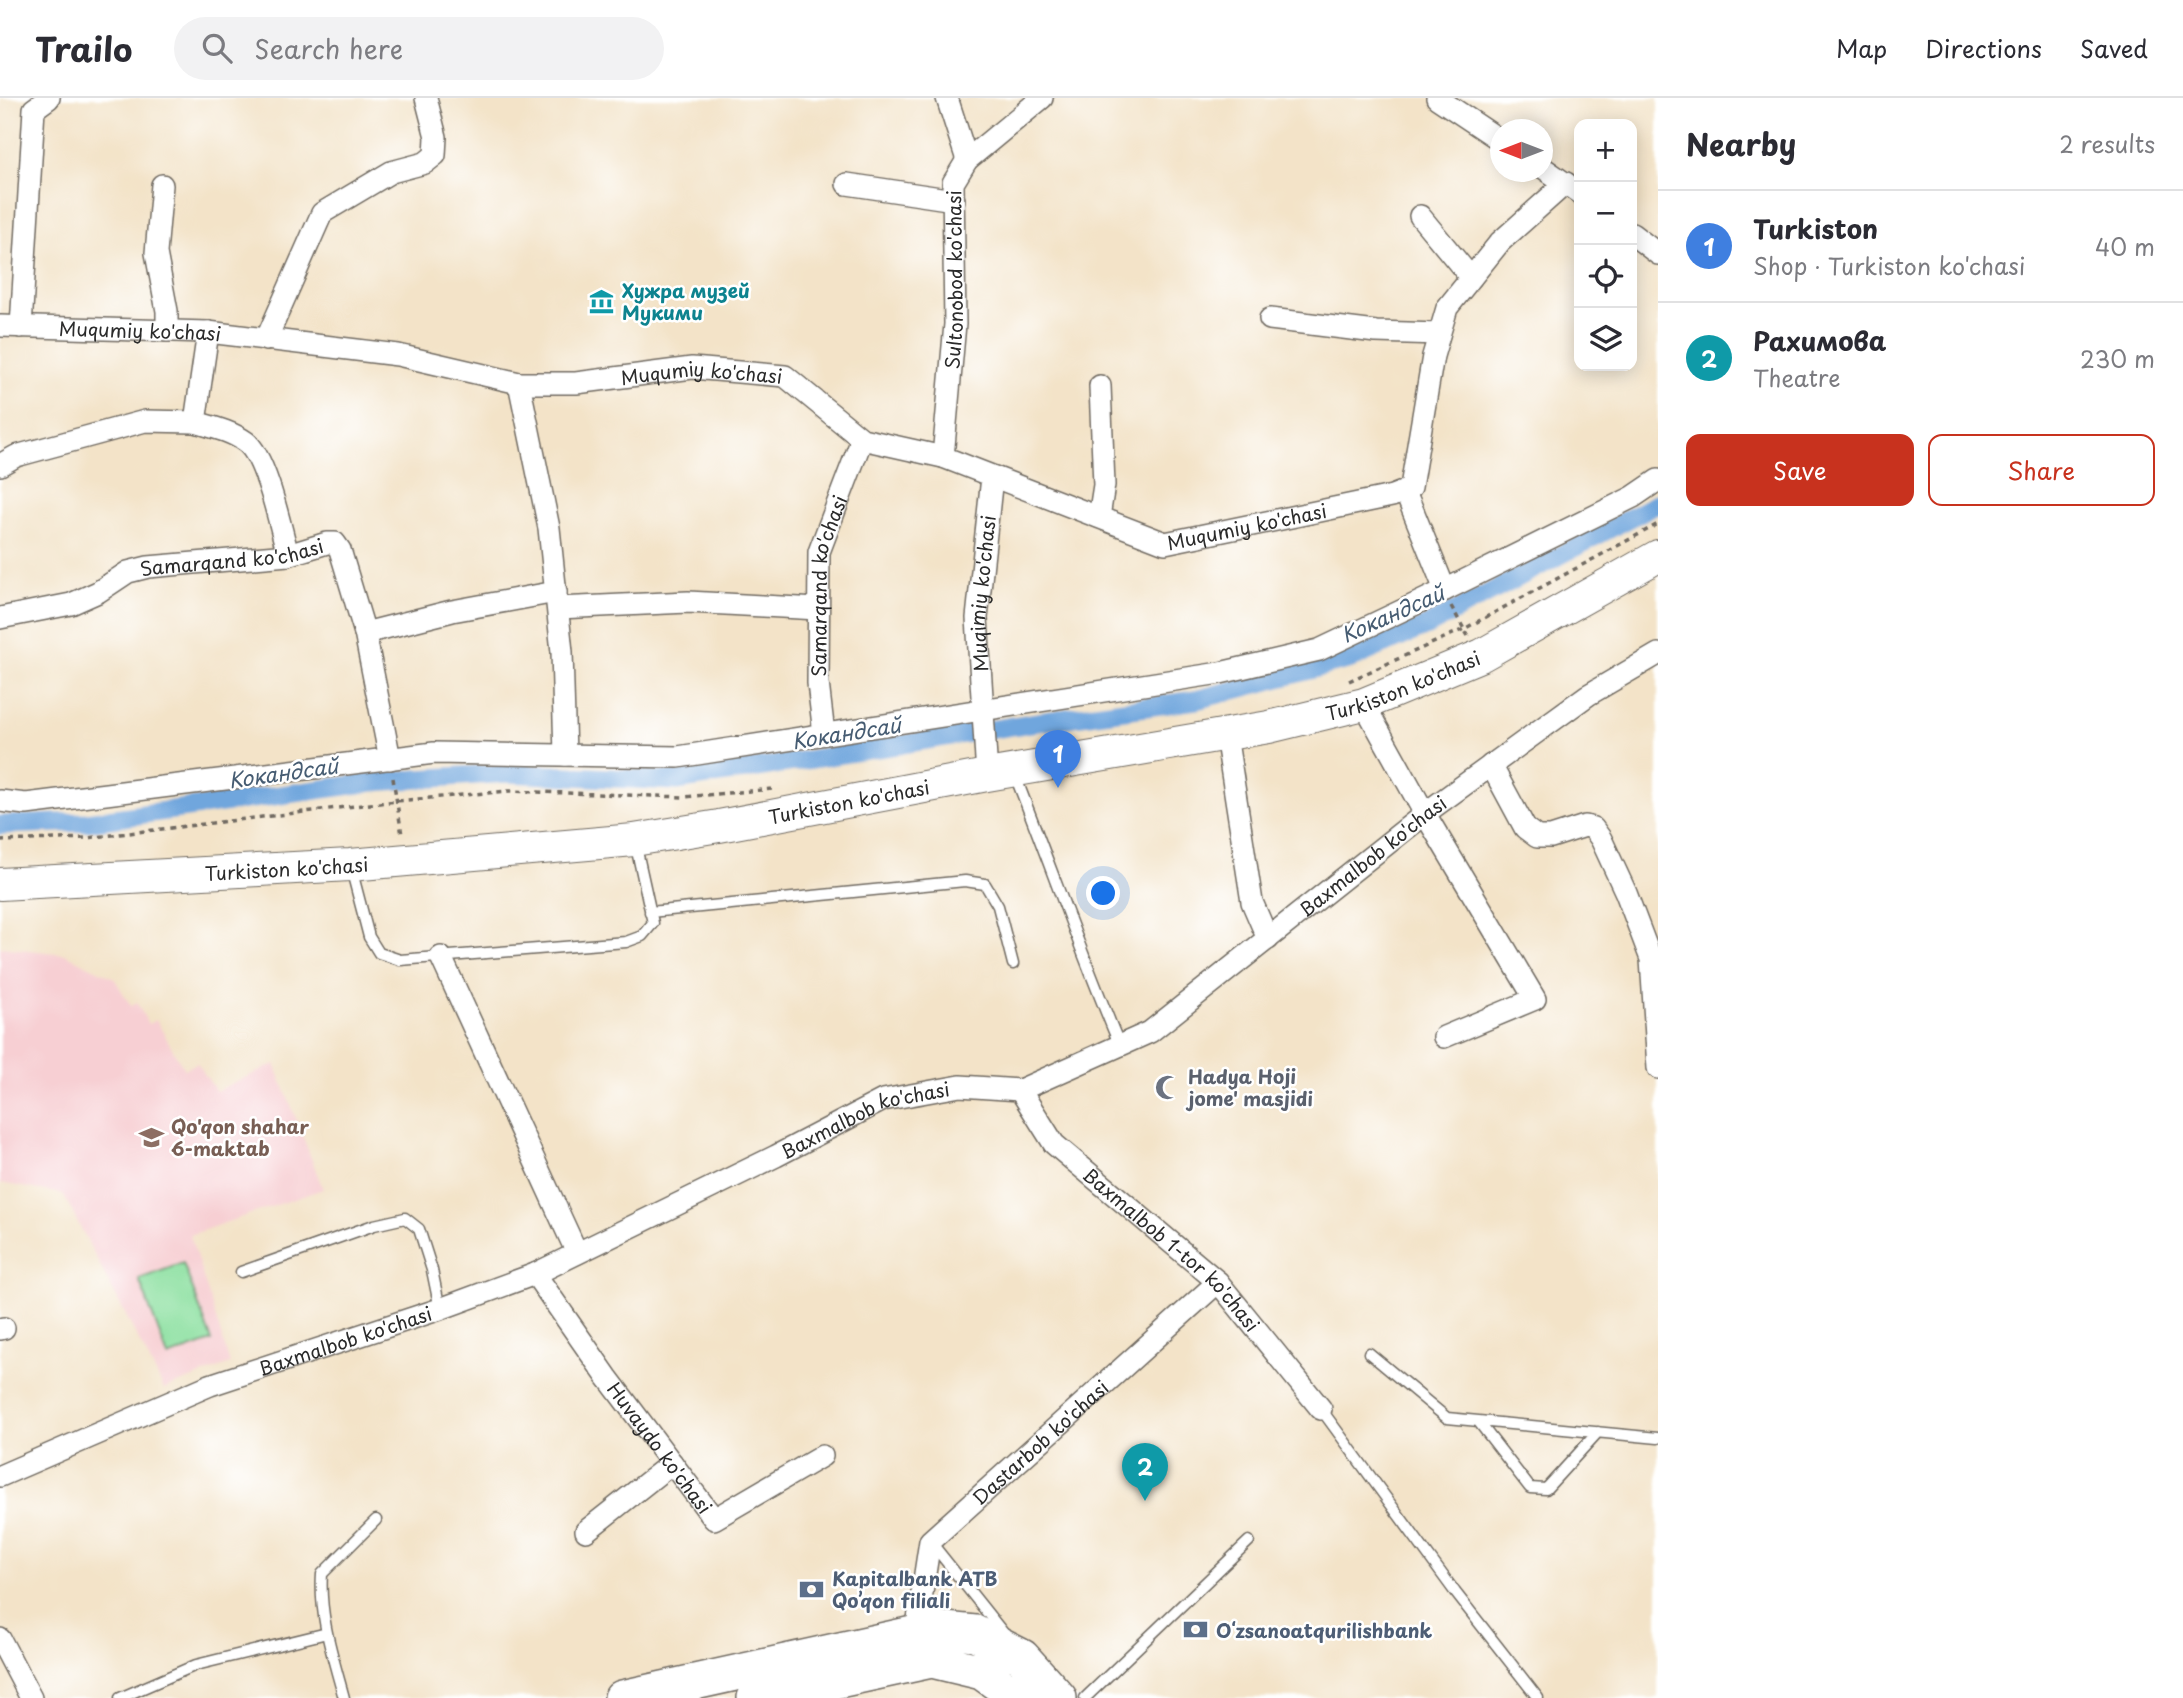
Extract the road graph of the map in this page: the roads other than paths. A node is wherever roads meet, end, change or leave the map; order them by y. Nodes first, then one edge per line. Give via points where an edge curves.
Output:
1 (49, 98) edge
2 (426, 98) edge
3 (947, 98) edge
4 (1042, 98) edge
5 (1437, 98) edge
6 (1490, 133) edge
7 (967, 160) junction
8 (1553, 174) edge
9 (847, 184) dead end
10 (162, 185) dead end
11 (1573, 188) edge
12 (954, 200) junction
13 (1420, 216) dead end
14 (1637, 238) edge
15 (1658, 254) edge
16 (1471, 278) junction
17 (1270, 319) dead end
18 (11, 326) edge
19 (167, 331) junction
20 (208, 332) junction
21 (1439, 334) junction
22 (266, 340) junction
23 (519, 383) junction
24 (1100, 386) dead end
25 (195, 422) junction
26 (862, 439) junction
27 (943, 457) junction
28 (0, 466) edge
29 (992, 477) junction
30 (1658, 480) edge
31 (1405, 491) junction
32 (1099, 517) junction
33 (288, 555) junction
34 (1658, 556) edge
35 (1446, 595) junction
36 (557, 600) junction
37 (818, 609) junction
38 (0, 618) edge
39 (365, 633) junction
40 (1658, 654) edge
41 (1364, 704) junction
42 (982, 710) junction
43 (824, 734) junction
44 (1226, 735) junction
45 (565, 755) junction
46 (390, 759) junction
47 (995, 765) junction
48 (1491, 765) junction
49 (0, 801) edge
50 (1425, 814) junction
51 (634, 840) junction
52 (351, 865) junction
53 (0, 884) edge
54 (650, 912) junction
55 (1268, 939) junction
56 (441, 957) junction
57 (1013, 964) dead end
58 (1444, 1037) dead end
59 (1120, 1046) junction
60 (1658, 1068) edge
61 (1020, 1090) junction
62 (577, 1253) junction
63 (241, 1272) dead end
64 (535, 1274) junction
65 (1219, 1282) junction
66 (440, 1309) junction
67 (1369, 1353) dead end
68 (1321, 1409) joint
69 (1478, 1421) junction
70 (1598, 1432) junction
71 (1658, 1438) edge
72 (821, 1455) dead end
73 (672, 1463) junction
74 (0, 1476) edge
75 (376, 1520) dead end
76 (586, 1531) dead end
77 (930, 1541) junction
78 (1249, 1541) dead end
79 (916, 1632) junction
80 (327, 1633) junction
81 (0, 1639) edge
82 (1022, 1657) junction
83 (777, 1696) edge
84 (31, 1698) edge
85 (120, 1698) edge
86 (344, 1698) edge
87 (622, 1698) edge
88 (1018, 1698) edge
89 (1059, 1698) edge
90 (1085, 1698) edge
91 (1538, 1698) edge

1 - 18 street via 34,109
2 - 22 street via 436,137 435,155 425,163 390,172 322,213
3 - 7 street
4 - 7 street, Sultonobod ko'chasi
5 - 6 street
7 - 12 street, Sultonobod ko'chasi via 953,183
8 - 11 street
9 - 12 street
10 - 19 street via 156,253
11 - 16 street via 1500,242
12 - 27 street, Sultonobod ko'chasi via 955,324
13 - 16 street
14 - 15 street
16 - 21 street via 1447,308
17 - 21 street via 1376,332
18 - 19 street, Muqumiy ko'chasi
19 - 20 street, Muqumiy ko'chasi
20 - 22 street, Muqumiy ko'chasi
20 - 25 street
21 - 31 street via 1411,487
22 - 23 street, Muqumiy ko'chasi via 398,355
23 - 26 street, Muqumiy ko'chasi via 576,383 692,368 785,376
23 - 36 street via 549,528
24 - 32 street via 1104,485
25 - 28 street via 145,421 16,456
25 - 33 street via 248,443 262,466
26 - 27 street, Muqumiy ko'chasi
26 - 37 street, Samarqand ko'chasi via 820,552
27 - 29 street, Muqumiy ko'chasi
29 - 32 street, Muqumiy ko'chasi
29 - 42 street, Muqimiy ko'chasi via 977,618
30 - 35 street
31 - 32 street, Muqumiy ko'chasi via 1165,542
31 - 35 street
33 - 38 street, Samarqand ko'chasi via 138,569 71,604
33 - 39 street, Samarqand ko'chasi via 335,543
34 - 41 main road, Turkiston ko'chasi via 1482,655
35 - 42 street via 1319,650 1220,673
36 - 37 street
36 - 39 street via 452,611
36 - 45 street
37 - 43 street, Samarqand ko'chasi via 818,683
39 - 46 street, Samarqand ko'chasi
40 - 48 street, Baxmalbob ko'chasi via 1588,695
41 - 44 main road, Turkiston ko'chasi
41 - 50 street
42 - 43 street
42 - 47 street, Muqimiy ko'chasi
43 - 45 street via 678,757
44 - 47 main road, Turkiston ko'chasi
44 - 55 street via 1252,902
45 - 46 street via 434,753
46 - 49 street via 26,804
47 - 51 main road, Turkiston ko'chasi via 719,827
47 - 59 lane via 1052,870
48 - 50 street, Baxmalbob ko'chasi
48 - 60 street via 1525,828 1537,837 1585,826 1601,839 1651,959
50 - 55 street, Baxmalbob ko'chasi
50 - 58 street via 1535,999
51 - 52 main road, Turkiston ko'chasi
51 - 54 lane
52 - 53 main road, Turkiston ko'chasi
52 - 56 lane via 369,937 379,953 400,960
54 - 56 lane via 653,923 642,936 626,942
54 - 57 lane via 965,881 985,884 998,906
55 - 59 street, Baxmalbob ko'chasi via 1150,1032
56 - 62 street
59 - 61 street, Baxmalbob ko'chasi
61 - 62 street, Baxmalbob ko'chasi via 960,1086 883,1100
61 - 65 street, Baxmalbob 1-tor ko'chasi via 1054,1143
62 - 64 street, Baxmalbob ko'chasi
63 - 66 lane via 405,1218 419,1229
64 - 66 street, Baxmalbob ko'chasi
64 - 73 street, Huvaydo ko'chasi
65 - 68 street, Baxmalbob 1-tor ko'chasi
65 - 77 street, Dastarbob ko'chasi
66 - 74 street, Baxmalbob ko'chasi via 210,1385
67 - 69 lane via 1447,1418
68 - 91 lane
69 - 70 lane
69 - 70 lane via 1530,1488 1539,1490 1546,1489
70 - 71 lane
72 - 73 street, Huvaydo ko'chasi via 714,1518
73 - 76 street
75 - 80 lane via 322,1574
77 - 79 street
77 - 82 lane
78 - 90 lane
79 - 82 main road via 975,1633
79 - 87 main road
80 - 85 lane via 196,1665
80 - 86 lane
81 - 84 street
82 - 89 main road
83 - 88 main road via 932,1660 982,1672

